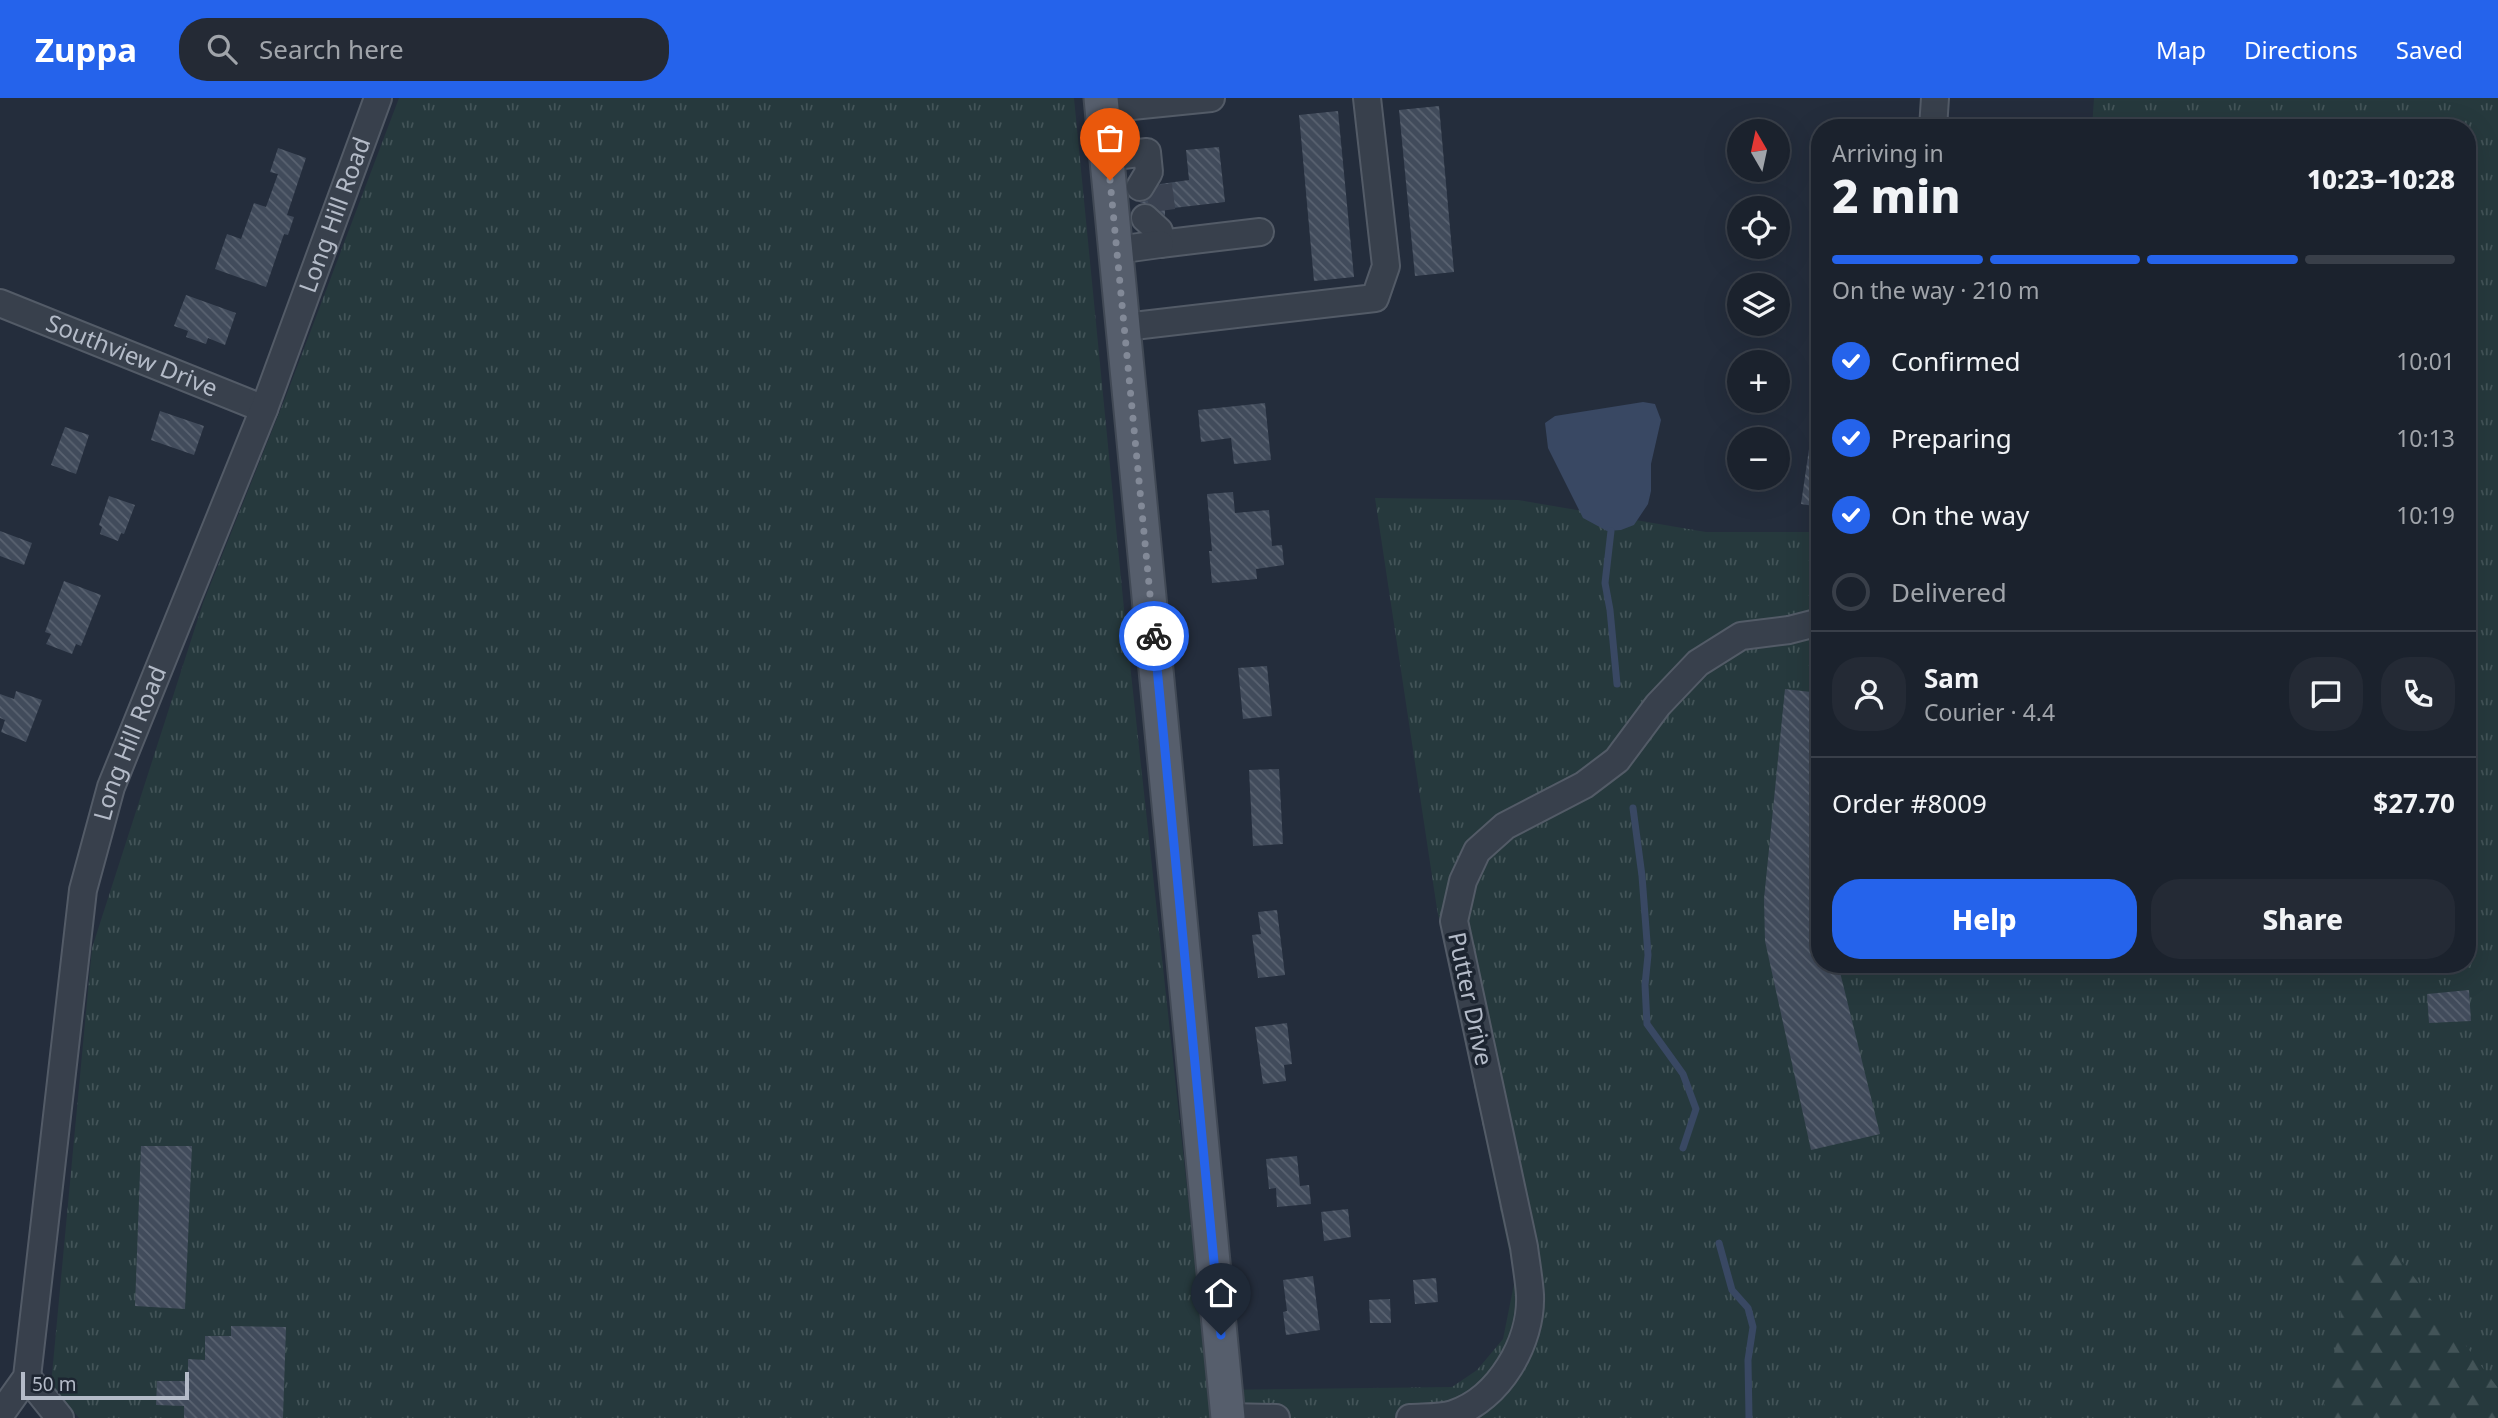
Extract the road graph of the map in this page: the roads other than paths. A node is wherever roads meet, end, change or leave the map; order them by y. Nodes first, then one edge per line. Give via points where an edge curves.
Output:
1 (378, 98) edge
2 (1211, 98) edge
3 (1367, 98) edge
4 (1935, 98) edge
5 (1102, 104) edge
6 (1934, 119) edge
7 (1107, 157) junction
8 (1149, 181) tunnel mouth
9 (1260, 232) dead end
10 (1117, 250) junction
11 (0, 303) edge
12 (1125, 327) junction
13 (264, 409) junction
14 (1811, 624) edge
15 (27, 1377) junction
16 (0, 1415) edge
17 (61, 1418) edge
18 (1228, 1418) edge
19 (1276, 1418) edge
20 (1410, 1418) edge

1 - 13 street, Long Hill Road
2 - 5 street
3 - 12 street via 1386,266 1376,298
4 - 6 street
5 - 7 main road
7 - 8 street via 1147,152
7 - 10 main road
9 - 10 street via 1157,227
10 - 12 main road
11 - 13 street, Southview Drive
12 - 18 main road
13 - 15 street, Long Hill Road via 111,787 83,890
14 - 20 street, Putter Drive via 1741,636 1698,663 1658,705 1617,760 1584,785 1506,826 1477,851 1463,881 1454,921 1524,1247 1530,1297 1524,1337 1508,1371 1488,1394 1453,1415
15 - 16 street, Long Hill Road
15 - 17 street
18 - 19 street

